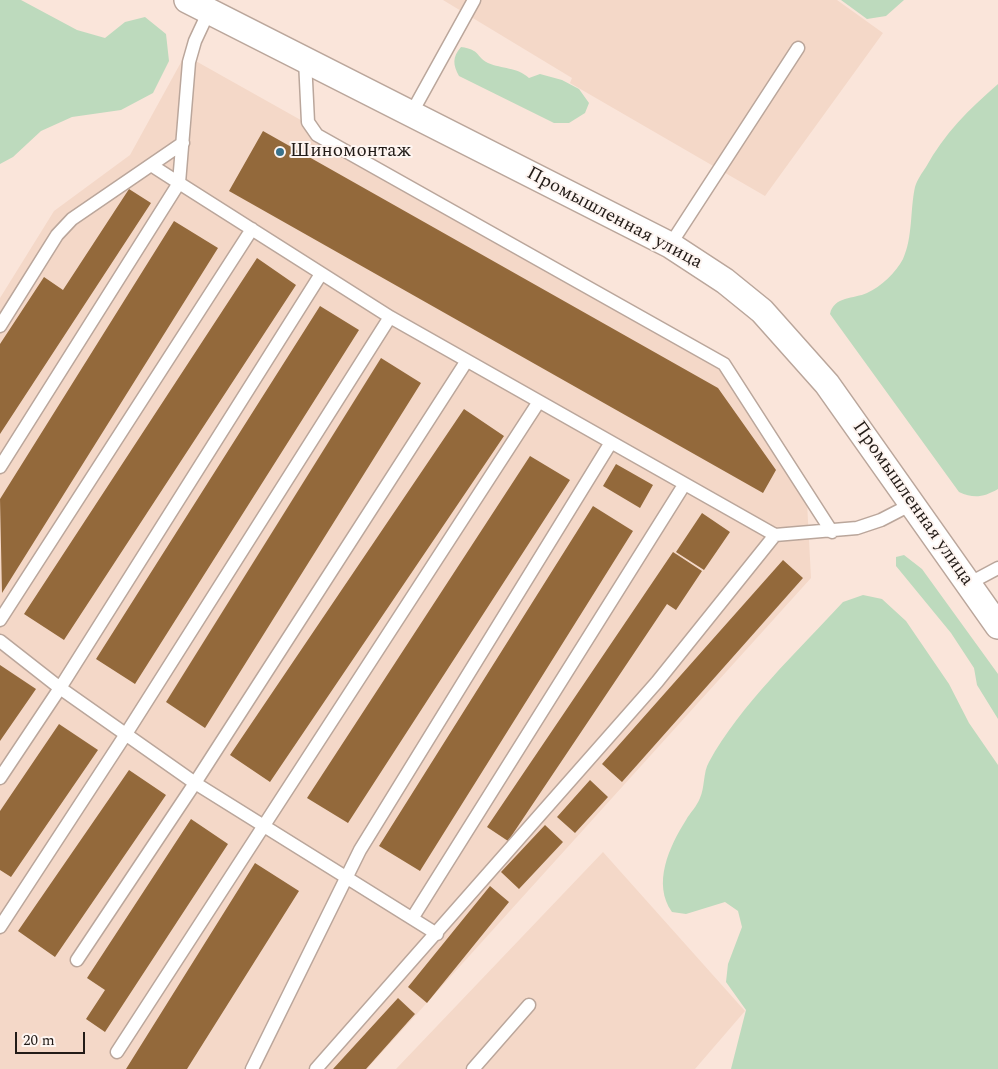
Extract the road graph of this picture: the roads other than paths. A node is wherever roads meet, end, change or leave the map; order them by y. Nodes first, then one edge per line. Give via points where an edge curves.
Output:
1 (474, 0) edge
2 (198, 5) edge
3 (798, 48) dead end
4 (305, 60) junction
5 (411, 114) junction
6 (183, 143) junction
7 (151, 165) junction
8 (179, 183) junction
9 (252, 229) junction
10 (670, 245) junction
11 (321, 274) junction
12 (390, 317) junction
13 (0, 326) edge
14 (466, 362) junction
15 (538, 403) junction
16 (610, 444) junction
17 (0, 467) edge
18 (684, 485) junction
19 (912, 504) junction
20 (832, 532) junction
21 (774, 535) junction
22 (998, 568) edge
23 (968, 584) junction
24 (0, 620) edge
25 (998, 626) edge
26 (0, 642) edge
27 (60, 688) junction
28 (126, 734) junction
29 (0, 778) edge
30 (195, 783) junction
31 (262, 826) junction
32 (347, 876) junction
33 (413, 917) junction
34 (0, 927) edge
35 (437, 934) junction
36 (77, 960) dead end
37 (528, 1005) dead end
38 (117, 1052) dead end
39 (252, 1069) edge
40 (316, 1069) edge
41 (473, 1069) edge

1 - 5 lane
2 - 4 street, Промышленная улица
2 - 6 lane
3 - 10 lane
4 - 5 street, Промышленная улица
4 - 20 lane via 308,122 317,135 724,364
5 - 10 street, Промышленная улица
6 - 7 lane
6 - 8 lane
7 - 8 lane
7 - 13 lane via 72,219 57,235
8 - 9 lane
8 - 17 lane
9 - 11 lane
9 - 24 lane
10 - 19 street, Промышленная улица via 725,281 762,311 827,384
11 - 12 lane
11 - 27 lane
12 - 14 lane
12 - 28 lane
14 - 15 lane
14 - 30 lane
15 - 16 lane
15 - 31 lane
16 - 18 lane
16 - 32 lane
18 - 21 lane
18 - 33 lane
19 - 20 lane via 881,520
19 - 23 street, Промышленная улица
20 - 21 lane
21 - 35 lane via 657,682
22 - 23 lane
23 - 25 street, Промышленная улица
26 - 27 lane
27 - 28 lane
27 - 29 lane
28 - 30 lane
28 - 34 lane
30 - 31 lane
30 - 36 lane
31 - 32 lane
31 - 38 lane
32 - 33 lane
32 - 39 lane
33 - 35 lane
35 - 40 lane
37 - 41 lane

